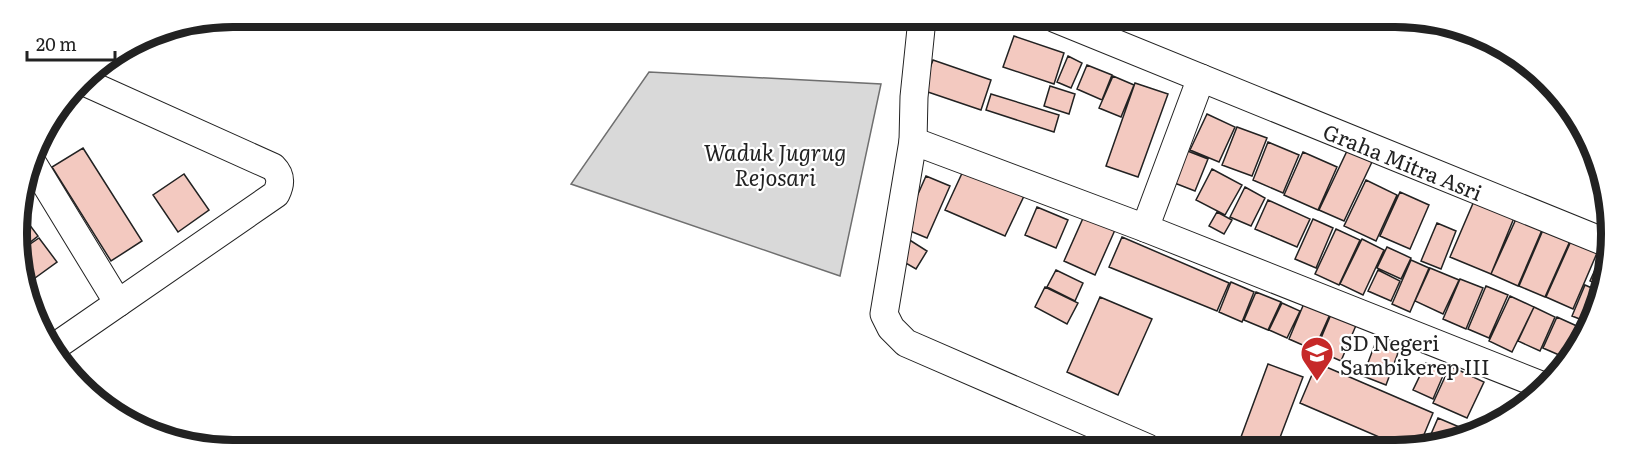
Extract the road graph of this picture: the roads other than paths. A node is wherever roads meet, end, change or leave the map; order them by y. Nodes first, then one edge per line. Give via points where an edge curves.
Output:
1 (921, 27) edge
2 (1074, 27) edge
3 (1201, 78) junction
4 (90, 85) edge
5 (913, 141) junction
6 (37, 170) edge
7 (1145, 228) junction
8 (1601, 241) edge
9 (118, 303) junction
10 (59, 344) edge
11 (1537, 383) edge
12 (1130, 440) edge

1 - 5 street
2 - 3 street, Graha Mitra Asri
3 - 7 street
3 - 8 street, Graha Mitra Asri
4 - 9 street via 273,167 280,178 276,194
5 - 7 street
5 - 12 street via 884,314 891,328 906,343
6 - 9 street
7 - 11 street
9 - 10 street

